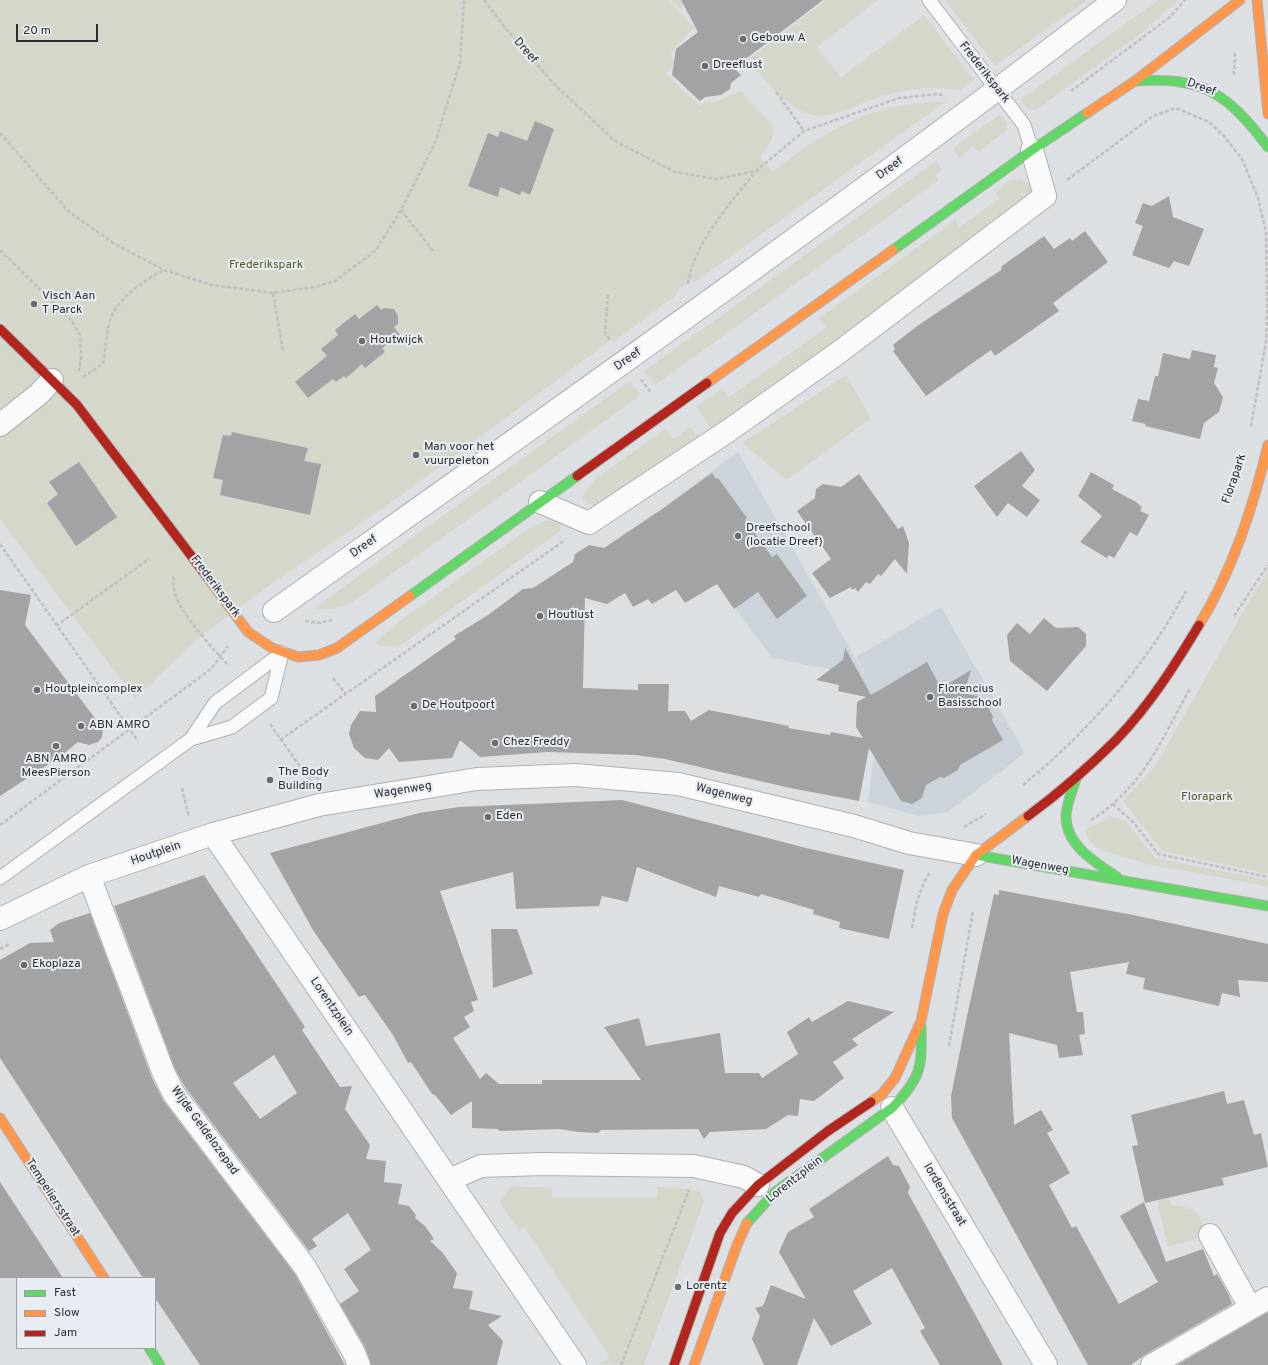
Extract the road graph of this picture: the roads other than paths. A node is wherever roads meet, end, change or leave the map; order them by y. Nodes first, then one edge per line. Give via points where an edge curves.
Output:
1 (929, 0) edge
2 (1115, 0) edge
3 (1240, 0) edge
4 (1257, 0) edge
5 (1135, 82) junction
6 (998, 90) junction
7 (1268, 114) edge
8 (1268, 147) edge
9 (1032, 150) junction
10 (0, 329) edge
11 (52, 380) junction
12 (0, 425) edge
13 (1268, 445) edge
14 (1262, 495) edge
15 (540, 502) junction
16 (274, 611) dead end
17 (282, 653) junction
18 (191, 739) junction
19 (1077, 776) junction
20 (319, 805) joint
21 (213, 834) junction
22 (976, 855) junction
23 (89, 876) junction
24 (0, 878) edge
25 (1123, 880) junction
26 (1268, 906) edge
27 (0, 919) edge
28 (921, 1021) junction
29 (887, 1101) junction
30 (0, 1118) edge
31 (449, 1180) junction
32 (758, 1185) junction
33 (1210, 1235) dead end
34 (103, 1277) edge
35 (1259, 1302) edge
36 (150, 1349) edge
37 (160, 1365) edge
38 (359, 1365) edge
39 (575, 1365) edge
40 (674, 1365) edge
41 (694, 1365) edge
42 (1046, 1365) edge
43 (1152, 1365) edge

1 - 6 lane, Frederikspark
2 - 6 street, Dreef
3 - 5 street, Dreef
4 - 7 street
5 - 8 street, Dreef via 1160,78 1184,80 1212,91 1223,97 1241,114
5 - 9 street, Dreef
6 - 9 lane, Frederikspark via 1024,125
6 - 16 street, Dreef via 683,321
9 - 15 street, Dreef
9 - 15 street via 1045,196 838,353 728,431 589,523
10 - 11 street, Frederikspark
11 - 12 street via 39,394
11 - 17 street, Frederikspark via 77,405 248,632
13 - 14 street, Florapark
14 - 19 street, Florapark via 1219,588 1176,663 1133,721
15 - 17 street, Dreef via 337,648 318,656 299,657
17 - 18 lane via 215,703
17 - 18 lane via 271,698 232,727
18 - 24 lane
19 - 22 street, Florapark
19 - 25 street, Wagenweg via 1066,816 1069,834 1087,856
20 - 21 street, Houtplein
20 - 22 street, Wagenweg via 477,779 575,775 678,784 854,826 909,843
21 - 23 street, Houtplein
21 - 31 street, Lorentzplein
22 - 25 street, Wagenweg
22 - 28 street via 952,890 943,914
23 - 27 street, Houtplein
23 - 38 street, Wijde Geldelozepad via 164,1074 174,1094 305,1267
25 - 26 street, Wagenweg
28 - 29 street
28 - 29 street via 922,1059 909,1088
29 - 32 street, Lorentzplein via 828,1130
29 - 41 street, Lorentzplein via 775,1192 747,1223 731,1259
29 - 42 street, Iordensstraat
30 - 34 street, Tempeliersstraat
31 - 32 street, Lorentzplein via 481,1166 694,1166 744,1177
31 - 39 street, Lorentzplein
32 - 40 street, Lorentzplein via 740,1203 720,1233
33 - 35 street
35 - 43 street
36 - 37 street

